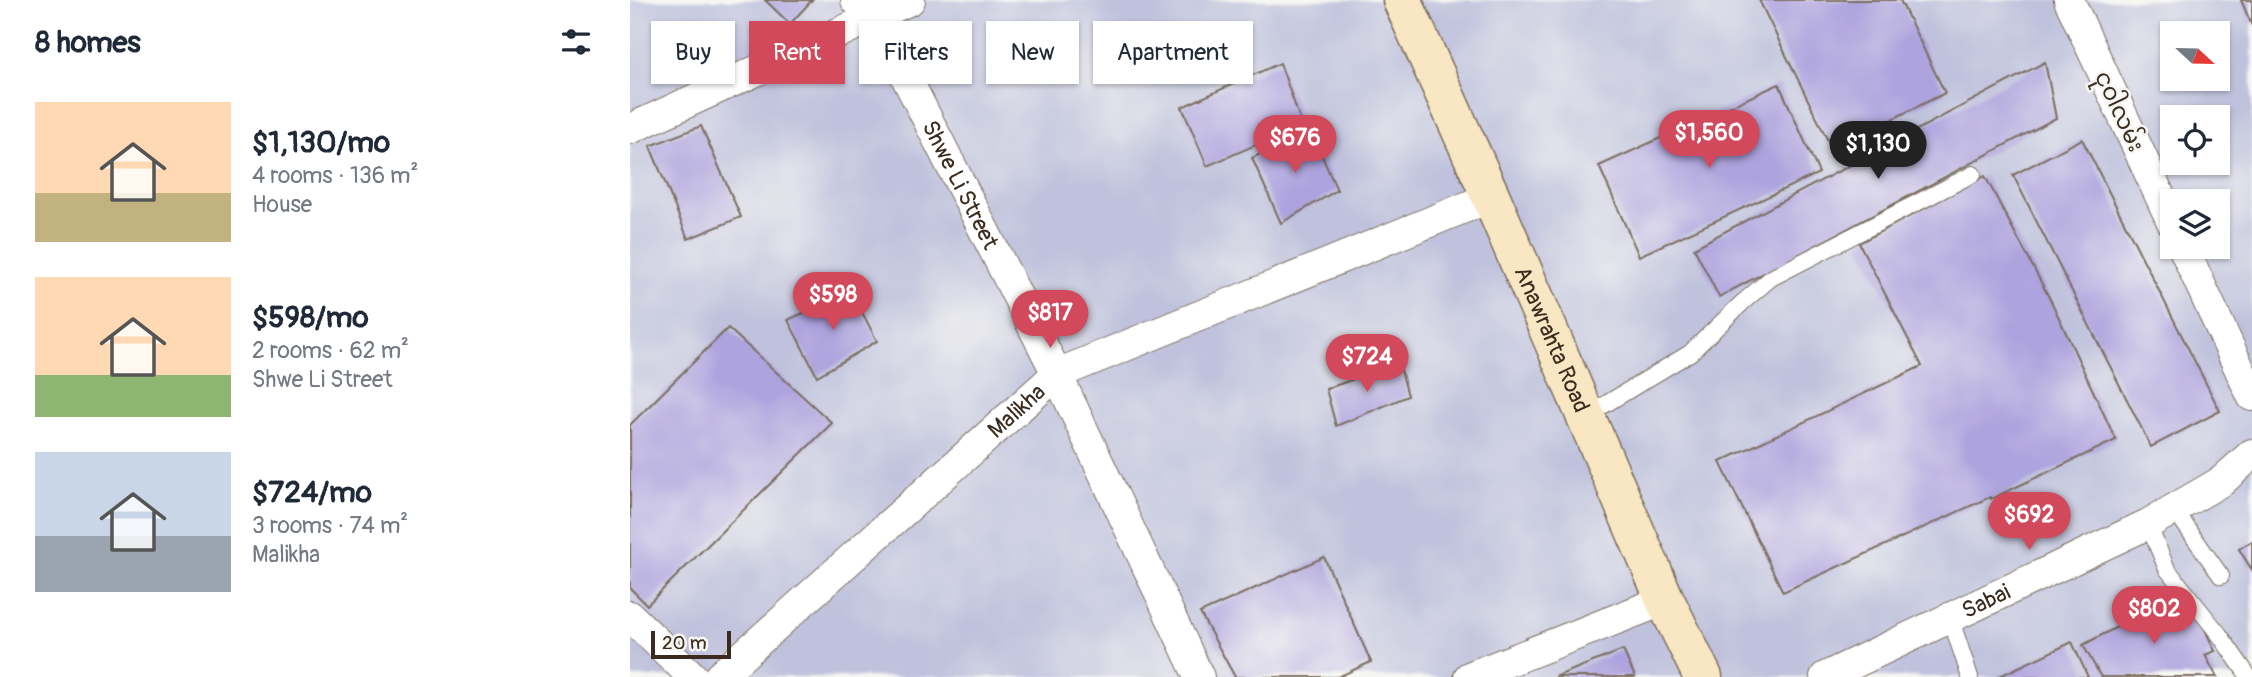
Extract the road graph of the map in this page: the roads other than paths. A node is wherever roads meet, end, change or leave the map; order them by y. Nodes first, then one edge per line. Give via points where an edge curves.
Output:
1 (910, 0) edge
2 (1402, 0) edge
3 (2069, 0) edge
4 (865, 8) edge
5 (630, 130) edge
6 (1973, 174) dead end
7 (2160, 196) edge
8 (1491, 197) junction
9 (2189, 259) edge
10 (1057, 374) junction
11 (2252, 396) edge
12 (1586, 416) junction
13 (2252, 454) edge
14 (2174, 509) junction
15 (2148, 524) junction
16 (2221, 576) dead end
17 (1665, 600) junction
18 (630, 616) edge
19 (1950, 617) junction
20 (693, 677) edge
21 (719, 677) edge
22 (1199, 677) edge
23 (1469, 677) edge
24 (1703, 677) edge
25 (1825, 677) edge
26 (1970, 677) edge
27 (2249, 677) edge

1 - 4 street
2 - 8 main road, Anawrahta Road
3 - 7 street, ငုဝါလမ်း
4 - 5 street
4 - 10 street, Shwe Li Street
6 - 12 lane via 1771,278 1690,353
8 - 10 street, Malikha
8 - 12 main road, Anawrahta Road
9 - 11 street
10 - 21 street, Malikha
10 - 22 street, Shwe Li Street
12 - 17 main road, Anawrahta Road
13 - 14 street, Sabai via 2222,481
14 - 15 street, Sabai
14 - 16 lane
15 - 19 street, Sabai
15 - 27 lane via 2167,569
17 - 23 street
17 - 24 main road, Anawrahta Road
18 - 20 street
19 - 25 street, Sabai
19 - 26 lane

